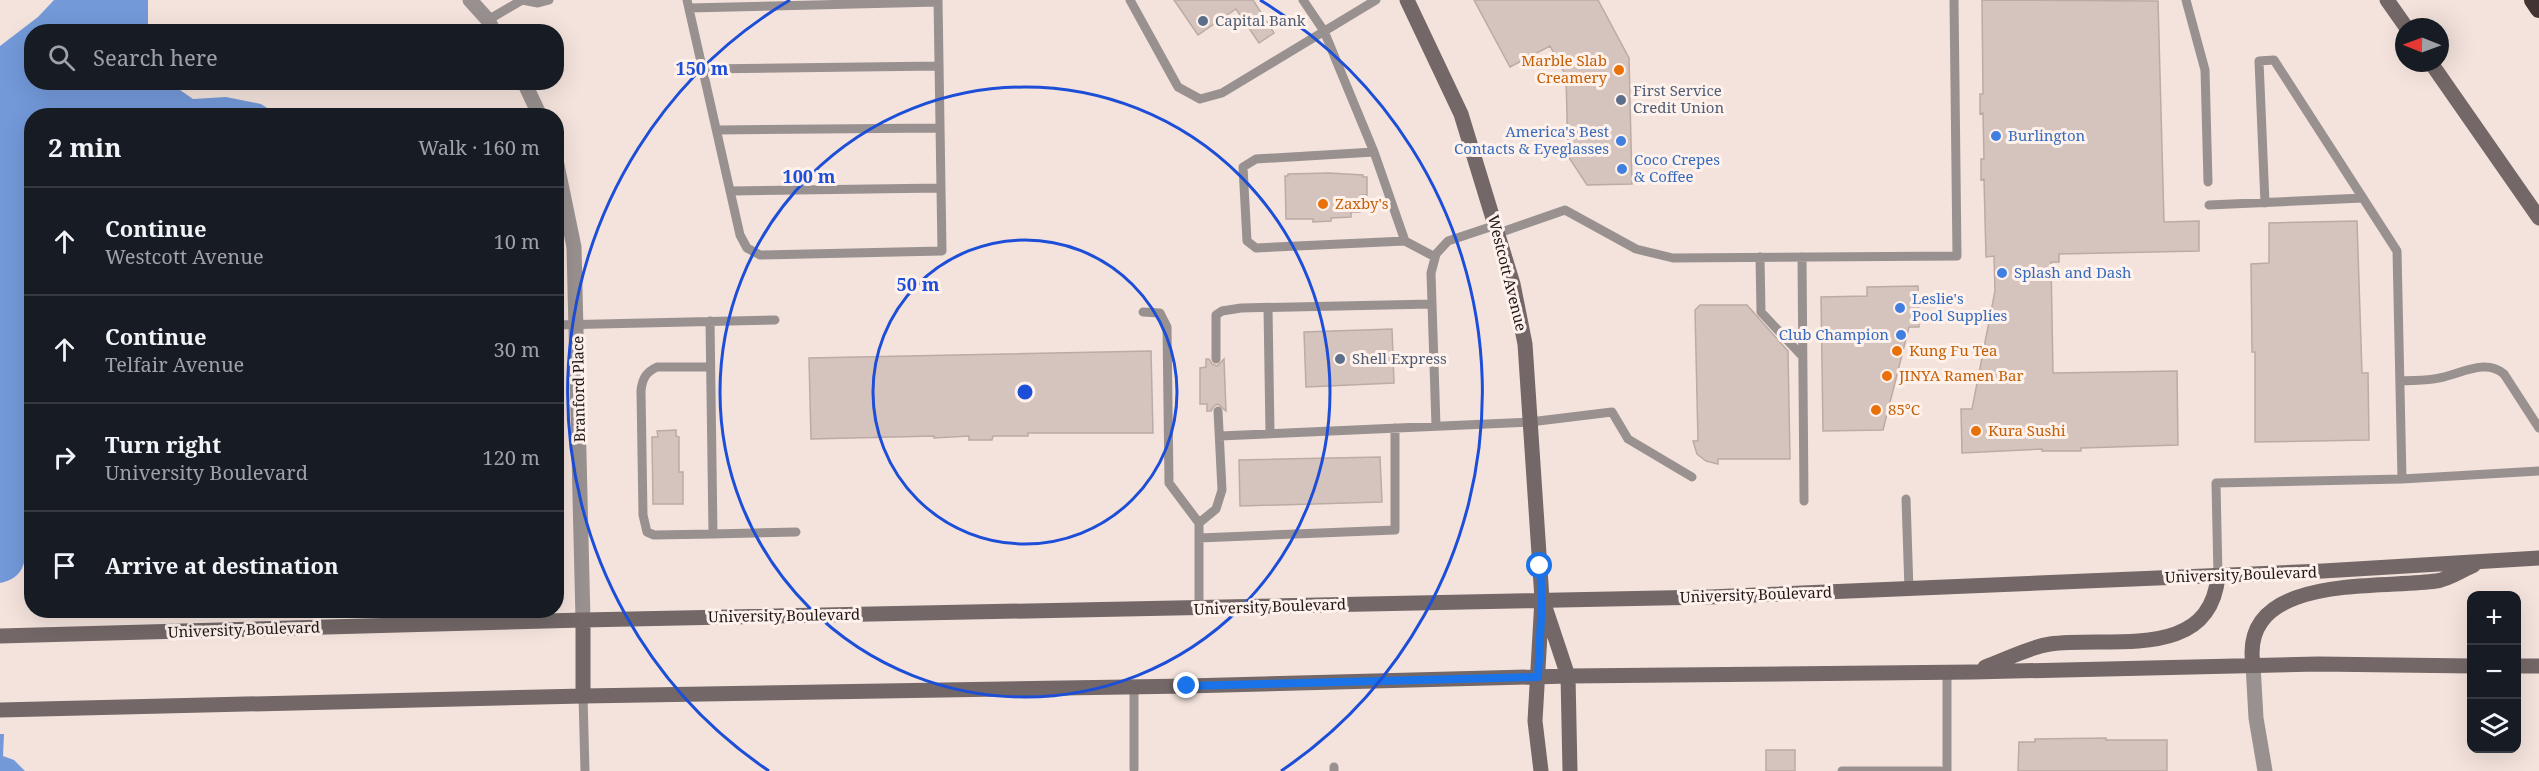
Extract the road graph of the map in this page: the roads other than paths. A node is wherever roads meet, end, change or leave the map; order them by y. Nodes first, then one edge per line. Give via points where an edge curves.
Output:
1 (470, 0) edge
2 (522, 0) edge
3 (549, 0) edge
4 (1130, 0) edge
5 (1304, 0) edge
6 (1376, 0) edge
7 (1407, 0) edge
8 (1954, 0) edge
9 (2186, 0) edge
10 (2387, 0) edge
11 (2533, 0) edge
12 (938, 1) edge
13 (688, 4) edge
14 (2539, 9) edge
15 (2400, 18) edge
16 (489, 24) edge
17 (493, 24) edge
18 (1324, 31) junction
19 (939, 66) junction
20 (703, 69) junction
21 (2437, 72) edge
22 (528, 90) edge
23 (536, 108) edge
24 (940, 128) junction
25 (717, 130) junction
26 (1374, 152) junction
27 (2208, 182) dead end
28 (941, 188) junction
29 (731, 191) junction
30 (2363, 198) junction
31 (564, 199) edge
32 (2265, 203) junction
33 (2209, 205) dead end
34 (2539, 218) edge
35 (1498, 229) junction
36 (1406, 241) junction
37 (1435, 257) junction
38 (1760, 257) junction
39 (1802, 257) junction
40 (1432, 304) junction
41 (1268, 308) junction
42 (1143, 312) dead end
43 (775, 320) dead end
44 (710, 321) junction
45 (578, 324) junction
46 (564, 325) edge
47 (1803, 357) junction
48 (1216, 359) dead end
49 (711, 367) junction
50 (2400, 381) junction
51 (1218, 411) dead end
52 (1530, 422) junction
53 (1436, 426) junction
54 (1395, 428) junction
55 (2539, 428) edge
56 (1270, 433) junction
57 (1220, 436) junction
58 (2539, 471) edge
59 (1692, 477) dead end
60 (2402, 479) junction
61 (1906, 499) dead end
62 (1804, 501) dead end
63 (1199, 523) junction
64 (796, 532) dead end
65 (713, 534) junction
66 (1199, 538) junction
67 (2539, 558) edge
68 (2482, 561) junction
69 (2218, 576) junction
70 (1909, 590) junction
71 (1542, 599) junction
72 (1198, 609) junction
73 (583, 620) junction
74 (0, 636) edge
75 (2253, 665) junction
76 (2467, 666) edge
77 (2521, 666) edge
78 (2539, 666) edge
79 (1947, 672) junction
80 (1973, 672) junction
81 (1568, 676) junction
82 (1538, 677) junction
83 (1134, 687) junction
84 (583, 696) junction
85 (0, 710) edge
86 (1134, 769) dead end
87 (585, 771) edge
88 (1541, 771) edge
89 (1570, 771) edge
90 (1842, 771) edge
91 (1940, 771) edge
92 (1947, 771) edge
93 (2265, 771) edge

1 - 16 street
2 - 3 lane
2 - 17 lane
4 - 18 lane via 1178,87 1200,99 1222,93
5 - 18 lane
6 - 18 lane
7 - 35 main road, Westcott Avenue via 1461,114
8 - 39 lane via 1957,256
9 - 27 lane via 2205,70
10 - 15 main road
11 - 14 highway
12 - 13 lane
12 - 19 lane
13 - 20 lane
18 - 26 lane
19 - 20 lane
19 - 24 lane
20 - 25 lane
21 - 34 main road
22 - 23 street
24 - 25 lane
24 - 28 lane
25 - 29 lane
26 - 36 lane
26 - 36 lane via 1256,159 1243,166 1248,241 1256,248
28 - 29 lane
28 - 29 lane via 942,251 760,255 747,248 740,235
30 - 32 lane
30 - 32 lane via 2274,60 2259,61
30 - 50 lane via 2397,251
31 - 45 street, Branford Place via 574,247
32 - 33 lane
35 - 37 lane via 1448,241
35 - 38 lane via 1565,210 1636,249 1673,258
35 - 52 main road, Westcott Avenue via 1525,344
36 - 37 lane
37 - 40 lane
38 - 39 lane
38 - 47 lane via 1761,312
39 - 47 lane
40 - 41 lane
40 - 53 lane
41 - 48 lane via 1240,308 1216,315
41 - 56 lane
42 - 63 lane via 1160,313 1167,327 1169,483
43 - 44 lane
44 - 45 lane
44 - 49 lane
45 - 46 lane
45 - 73 street, Branford Place
47 - 62 lane
49 - 65 lane
49 - 65 lane via 657,367 650,370 642,383 644,525 648,532 662,535
50 - 55 lane via 2439,378 2485,366 2498,369
50 - 60 lane
51 - 57 lane
52 - 53 lane
52 - 59 lane via 1612,412 1628,439
52 - 71 main road, Westcott Avenue
53 - 54 lane
54 - 56 lane
54 - 66 lane via 1395,530
56 - 57 lane
57 - 63 lane via 1222,490 1216,509
58 - 60 lane
60 - 69 lane via 2216,483
61 - 70 lane
63 - 66 lane
64 - 65 lane
66 - 72 lane
67 - 68 main road, University Boulevard
68 - 69 main road, University Boulevard
68 - 75 main road via 2439,581 2316,590 2294,597 2258,627 2252,644
69 - 70 main road, University Boulevard
69 - 80 main road via 2217,590 2205,616 2176,636 2048,644
70 - 71 main road, University Boulevard
71 - 72 main road, University Boulevard
71 - 81 main road
71 - 82 main road
72 - 73 main road, University Boulevard
73 - 74 main road, University Boulevard
73 - 84 main road
75 - 76 main road
75 - 80 main road
75 - 93 street
77 - 78 main road
79 - 80 main road
79 - 81 main road
79 - 92 lane
81 - 82 main road
81 - 89 main road
82 - 83 main road
82 - 88 main road via 1535,721
83 - 84 main road
83 - 86 lane
84 - 85 main road
84 - 87 lane
90 - 91 lane

